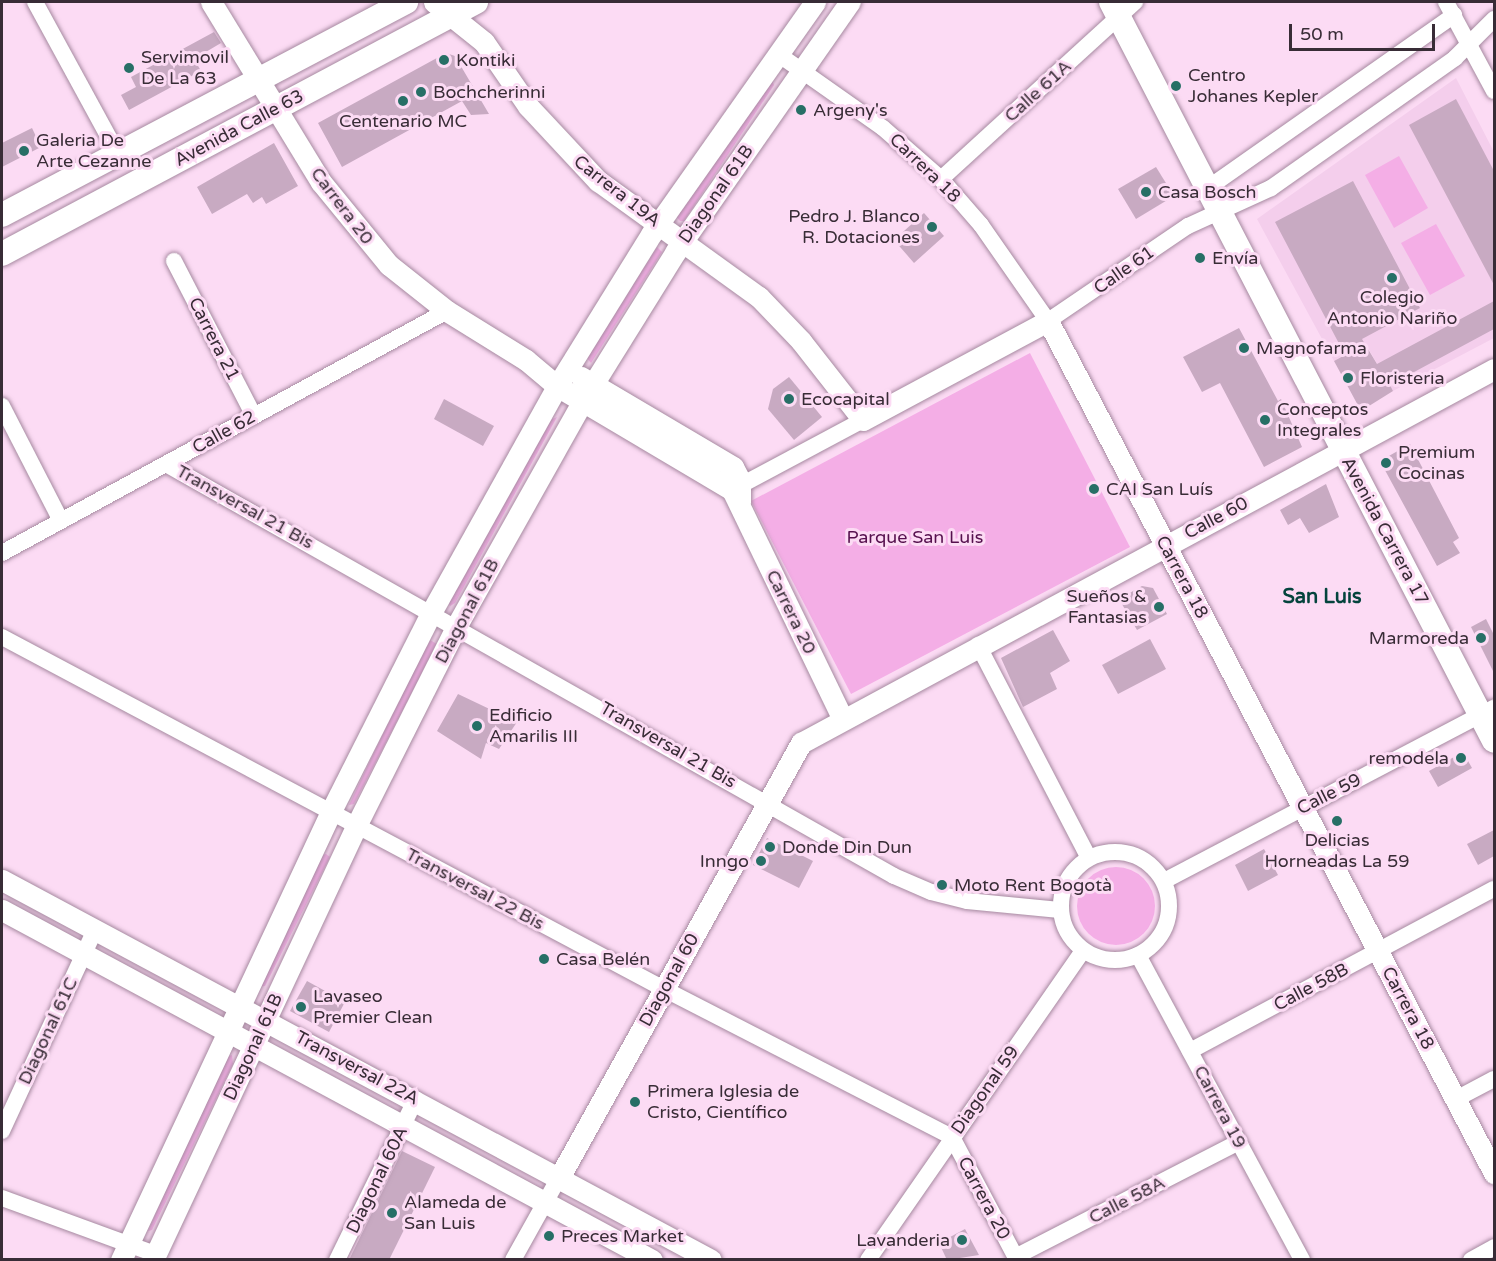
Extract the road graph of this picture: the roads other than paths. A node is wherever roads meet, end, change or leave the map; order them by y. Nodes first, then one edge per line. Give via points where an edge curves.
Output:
1 (35, 2) edge
2 (211, 2) edge
3 (406, 2) edge
4 (476, 2) edge
5 (815, 2) edge
6 (850, 2) edge
7 (1121, 6) edge
8 (443, 8) edge
9 (1450, 8) edge
10 (1494, 19) edge
11 (1470, 44) junction
12 (778, 54) junction
13 (802, 71) junction
14 (257, 80) junction
15 (1494, 91) edge
16 (275, 108) junction
17 (118, 154) junction
18 (940, 179) junction
19 (1208, 188) junction
20 (1220, 212) junction
21 (2, 215) edge
22 (657, 225) junction
23 (683, 241) junction
24 (2, 254) edge
25 (174, 261) dead end
26 (439, 315) junction
27 (1048, 321) junction
28 (1494, 369) edge
29 (562, 378) junction
30 (588, 393) junction
31 (2, 406) edge
32 (254, 416) junction
33 (863, 420) junction
34 (1343, 450) junction
35 (166, 464) junction
36 (738, 494) junction
37 (61, 521) junction
38 (1165, 545) junction
39 (2, 554) edge
40 (432, 611) junction
41 (458, 625) junction
42 (2, 637) edge
43 (978, 645) junction
44 (1488, 711) edge
45 (842, 718) junction
46 (1494, 741) edge
47 (767, 801) junction
48 (1303, 808) junction
49 (330, 813) junction
50 (356, 826) junction
51 (1089, 858) junction
52 (2, 880) edge
53 (1164, 881) junction
54 (1494, 889) edge
55 (2, 910) edge
56 (1060, 910) junction
57 (95, 930) junction
58 (1083, 951) junction
59 (1378, 951) junction
60 (84, 954) junction
61 (1138, 955) junction
62 (664, 989) junction
63 (239, 1005) junction
64 (267, 1020) junction
65 (228, 1029) junction
66 (256, 1044) junction
67 (1190, 1051) junction
68 (1494, 1078) edge
69 (416, 1099) junction
70 (1455, 1099) junction
71 (404, 1125) junction
72 (2, 1131) edge
73 (952, 1137) junction
74 (1239, 1142) junction
75 (1494, 1173) edge
76 (560, 1176) junction
77 (2, 1198) edge
78 (546, 1203) junction
79 (1494, 1247) edge
80 (125, 1251) edge
81 (154, 1257) edge
82 (1016, 1258) edge
83 (337, 1260) edge
84 (513, 1260) edge
85 (652, 1260) edge
86 (711, 1260) edge
87 (868, 1260) edge
88 (1302, 1260) edge
89 (1471, 1260) edge

1 - 17 street
2 - 14 street, Carrera 20
3 - 14 main road, Avenida Calle 63
4 - 8 main road, Avenida Calle 63
5 - 12 street, Diagonal 61B
6 - 13 street, Diagonal 61B
7 - 18 street, Calle 61A
7 - 19 main road, Avenida Carrera 17
8 - 16 main road, Avenida Calle 63
8 - 22 street, Carrera 19A via 484,42 528,106 568,153
9 - 11 street
9 - 19 street
10 - 11 street, Calle 61
11 - 15 street
11 - 20 street, Calle 61 via 1271,188
12 - 13 street, Carrera 18
12 - 22 street, Diagonal 61B
13 - 18 street, Carrera 18 via 883,128
13 - 23 street, Diagonal 61B
14 - 16 street, Carrera 20
14 - 17 main road, Avenida Calle 63
16 - 24 main road, Avenida Calle 63
16 - 26 street, Carrera 20 via 348,220
17 - 21 main road, Avenida Calle 63
18 - 27 street, Carrera 18 via 981,225
19 - 20 main road, Avenida Carrera 17
20 - 27 street, Calle 61 via 1188,226
20 - 34 main road, Avenida Carrera 17
22 - 23 street, Carrera 19A
22 - 29 street, Diagonal 61B
23 - 30 street, Diagonal 61B
23 - 33 street, Carrera 19A via 759,297 801,341
25 - 32 street, Carrera 21
26 - 29 street, Carrera 20
26 - 32 street, Calle 62
27 - 33 street, Calle 61
27 - 38 street, Carrera 18
28 - 34 street, Calle 60
29 - 30 street, Carrera 20
29 - 40 street, Diagonal 61B
30 - 36 street, Carrera 20
30 - 41 street, Diagonal 61B
31 - 37 street
32 - 35 street, Calle 62
33 - 36 street, Calle 61
34 - 38 street, Calle 60
34 - 44 main road, Avenida Carrera 17
35 - 37 street, Calle 62
35 - 40 street, Transversal 21 Bis
36 - 45 street, Carrera 20
37 - 39 street, Calle 62
38 - 43 street, Calle 60
38 - 48 street, Carrera 18
40 - 41 street, Transversal 21 Bis
40 - 49 street, Diagonal 61B
41 - 47 street, Transversal 21 Bis
41 - 50 street, Diagonal 61B
42 - 49 street, Transversal 22 Bis
43 - 45 street, Calle 60
43 - 51 street
44 - 46 main road, Avenida Carrera 17
44 - 48 street, Calle 59
45 - 47 street, Diagonal 60 via 801,743
47 - 56 street, Transversal 21 Bis via 931,892 967,901
47 - 62 street, Diagonal 60
48 - 53 street, Calle 59
48 - 59 street, Carrera 18
49 - 50 street, Transversal 22 Bis
49 - 63 street, Diagonal 61B
50 - 62 street, Transversal 22 Bis
50 - 64 street, Diagonal 61B
51 - 53 street via 1113,851 1137,856
51 - 56 street via 1070,874
52 - 57 street, Transversal 22A
53 - 61 street via 1168,917 1158,939
54 - 59 street, Calle 58B
55 - 60 street, Transversal 22A
56 - 58 street via 1067,933
57 - 60 street, Diagonal 61C
57 - 63 street, Transversal 22A
58 - 61 street via 1110,960
58 - 73 street, Diagonal 59
59 - 67 street, Calle 58B
59 - 70 street, Carrera 18
60 - 65 street, Transversal 22A
60 - 72 street, Diagonal 61C
61 - 67 street, Carrera 19
62 - 73 street, Transversal 22 Bis
62 - 76 street, Diagonal 60
63 - 64 street, Transversal 22A
63 - 65 street, Diagonal 61B
64 - 66 street, Diagonal 61B
64 - 69 street, Transversal 22A
65 - 66 street, Transversal 22A
65 - 80 street, Diagonal 61B
66 - 71 street, Transversal 22A
66 - 81 street, Diagonal 61B
67 - 74 street, Carrera 19
68 - 70 street
69 - 71 street, Diagonal 60A
69 - 76 street, Transversal 22A
70 - 75 street, Carrera 18
71 - 78 street, Transversal 22A
71 - 83 street, Diagonal 60A
73 - 82 street, Carrera 20
73 - 87 street, Diagonal 59
74 - 82 street, Calle 58A
74 - 88 street, Carrera 19
76 - 78 street, Diagonal 60
76 - 86 street, Transversal 22A
77 - 80 street
78 - 84 street, Diagonal 60
78 - 85 street, Transversal 22A
79 - 89 street
80 - 81 street

